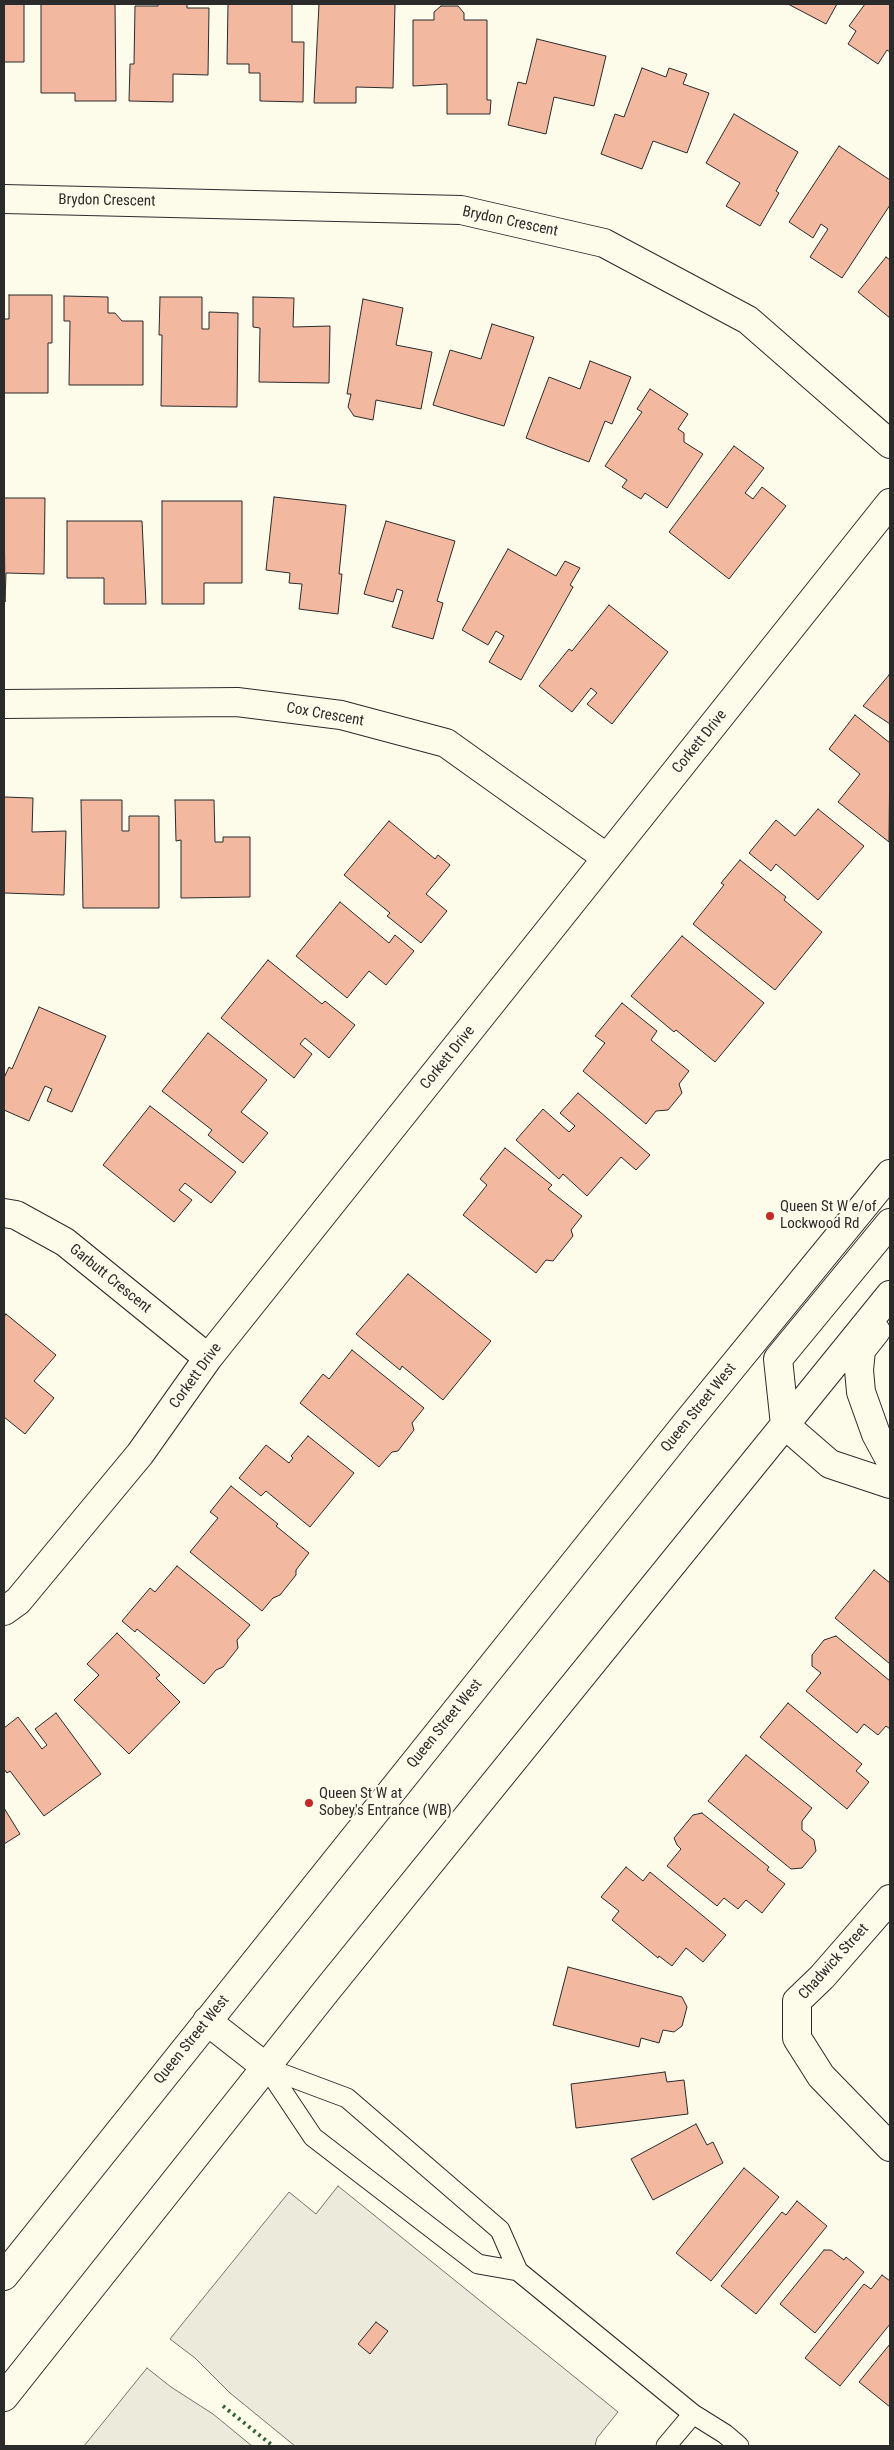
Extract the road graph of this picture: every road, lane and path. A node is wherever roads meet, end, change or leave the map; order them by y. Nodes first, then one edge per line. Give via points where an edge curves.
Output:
1 (4, 199) edge
2 (890, 444) edge
3 (890, 503) edge
4 (4, 704) edge
5 (607, 858) junction
6 (890, 1174) edge
7 (4, 1213) edge
8 (890, 1223) edge
9 (890, 1295) edge
10 (890, 1314) edge
11 (208, 1358) junction
12 (785, 1425) junction
13 (890, 1460) edge
14 (890, 1484) edge
15 (4, 1611) edge
16 (890, 1899) edge
17 (207, 2021) junction
18 (267, 2068) junction
19 (890, 2147) edge
20 (518, 2271) junction
21 (4, 2276) edge
22 (4, 2397) edge
23 (693, 2414) junction
24 (666, 2446) edge
25 (739, 2446) edge

1 - 2 street, Brydon Crescent via 461,210 604,243 748,320
3 - 5 street, Corkett Drive
4 - 5 street, Cox Crescent via 237,702 341,715 446,743
5 - 11 street, Corkett Drive
6 - 17 street, Queen Street West
7 - 11 street, Garbutt Crescent via 16,1215 65,1242
8 - 12 street via 778,1359
9 - 12 street
10 - 13 street via 861,1350 859,1370 861,1392 876,1434
11 - 15 street, Corkett Drive via 140,1454 18,1601
12 - 14 street via 830,1464
12 - 18 street
16 - 19 street, Chadwick Street via 798,2001 797,2038 821,2076
17 - 18 street
17 - 21 street, Queen Street West
18 - 20 lane via 314,2138 478,2264
18 - 20 lane via 347,2098 500,2230
18 - 22 street
20 - 23 lane
23 - 24 lane
23 - 25 lane

